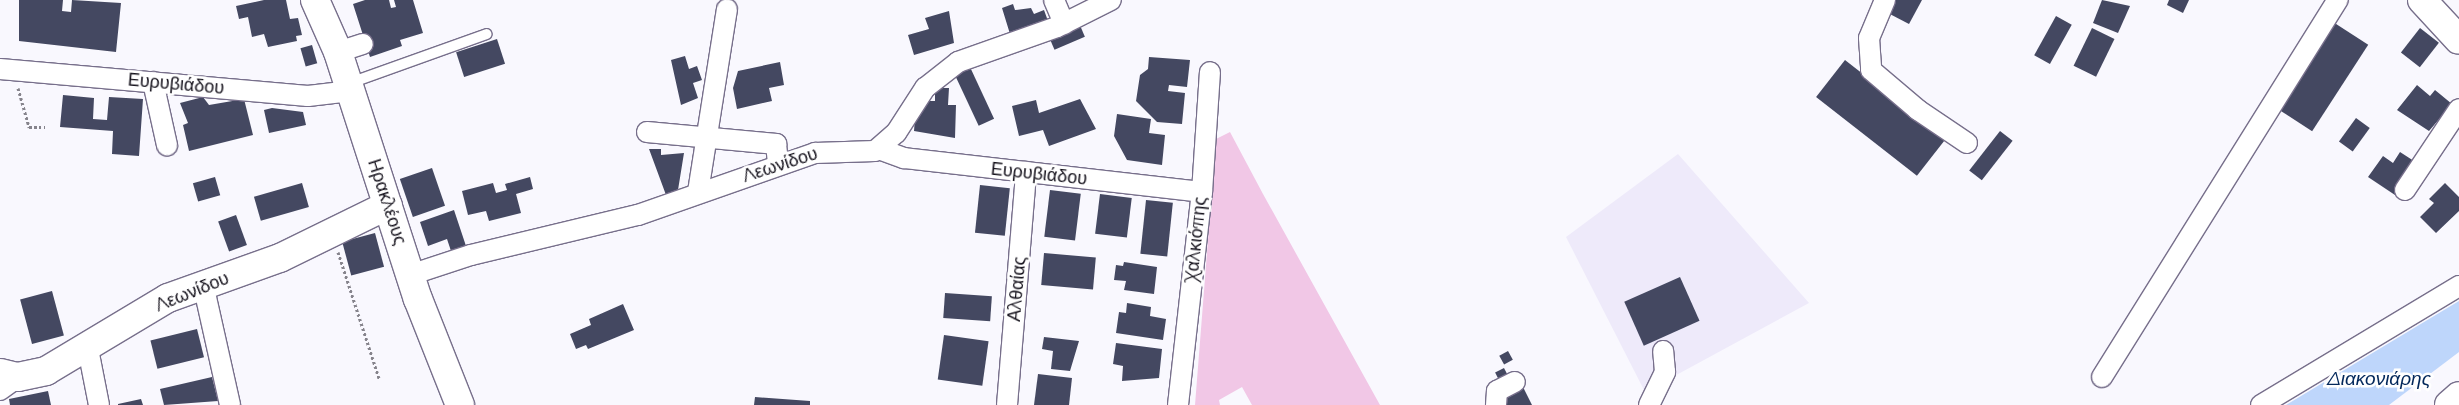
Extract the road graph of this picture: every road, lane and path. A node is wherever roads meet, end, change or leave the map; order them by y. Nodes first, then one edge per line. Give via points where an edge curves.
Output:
1 (1054, 0) edge
2 (1111, 0) edge
3 (1885, 0) edge
4 (2338, 0) edge
5 (2422, 0) edge
6 (316, 1) edge
7 (727, 9) dead end
8 (1064, 24) junction
9 (487, 34) dead end
10 (2459, 40) edge
11 (7, 69) edge
12 (1210, 72) dead end
13 (153, 82) junction
14 (350, 87) junction
15 (2459, 110) edge
16 (45, 127) dead end
17 (647, 132) dead end
18 (707, 138) junction
19 (1967, 143) dead end
20 (167, 145) dead end
21 (879, 149) junction
22 (778, 164) junction
23 (1026, 172) junction
24 (2405, 190) dead end
25 (698, 192) junction
26 (1202, 192) junction
27 (388, 205) junction
28 (332, 233) junction
29 (410, 275) junction
30 (203, 284) junction
31 (2459, 286) edge
32 (88, 349) junction
33 (1664, 351) dead end
34 (2102, 377) dead end
35 (379, 378) dead end
36 (6, 380) edge
37 (1515, 382) dead end
38 (2459, 396) edge
39 (99, 405) edge
40 (230, 405) edge
41 (460, 405) edge
42 (1007, 405) edge
43 (1178, 405) edge
44 (1496, 405) edge
45 (1650, 405) edge
46 (2261, 405) edge
47 (2449, 405) edge

1 - 8 street
2 - 8 street
3 - 19 street via 1869,38 1871,70 1918,110
4 - 34 street
5 - 10 street
6 - 14 street, Ηρακλέους via 350,48
7 - 18 street
8 - 21 street via 981,51 950,68 925,88 896,133
9 - 14 lane
11 - 13 street, Ευρυβιάδου
11 - 16 path via 29,127
12 - 26 street, Χαλκιόπης
13 - 14 street, Ευρυβιάδου via 323,96
13 - 20 street
14 - 27 street, Ηρακλέους
15 - 24 street
17 - 18 street
18 - 22 street via 776,144
18 - 25 street
21 - 22 street, Λεωνίδου via 826,151
21 - 23 street, Ευρυβιάδου via 904,158
22 - 25 street, Λεωνίδου
23 - 26 street, Ευρυβιάδου
23 - 42 street, Αλθαίας
25 - 29 street, Λεωνίδου via 638,215 472,255
26 - 43 street, Χαλκιόπης
27 - 28 street, Λεωνίδου
27 - 29 street, Ηρακλέους
28 - 30 street, Λεωνίδου via 265,264
28 - 35 path
29 - 41 street, Ηρακλέους
30 - 32 street, Λεωνίδου via 153,306
30 - 40 street
31 - 46 street
32 - 36 street, Λεωνίδου via 46,371
32 - 39 street
33 - 45 street via 1665,372
37 - 44 street via 1497,392
38 - 47 street

